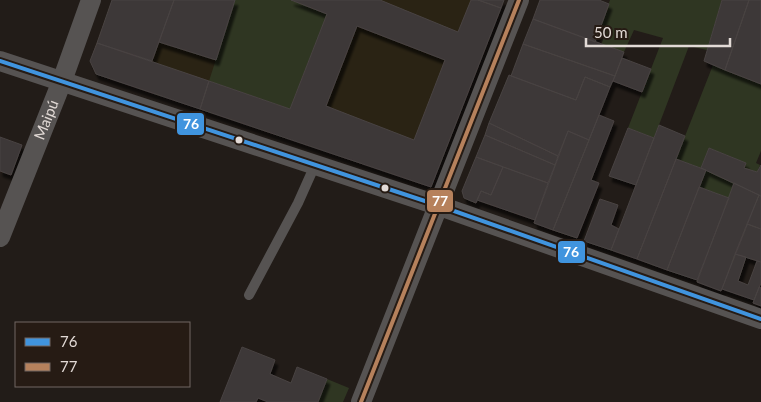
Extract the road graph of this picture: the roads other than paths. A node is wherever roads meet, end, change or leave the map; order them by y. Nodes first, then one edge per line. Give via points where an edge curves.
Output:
1 (90, 0) edge
2 (519, 0) edge
3 (0, 61) edge
4 (62, 81) junction
5 (315, 164) junction
6 (438, 205) junction
7 (0, 237) edge
8 (249, 295) dead end
9 (761, 319) edge
10 (361, 402) edge

1 - 4 street, Maipú
2 - 6 street
3 - 4 street
4 - 5 street
4 - 7 street, Maipú
5 - 6 street
5 - 8 lane
6 - 9 street
6 - 10 street

